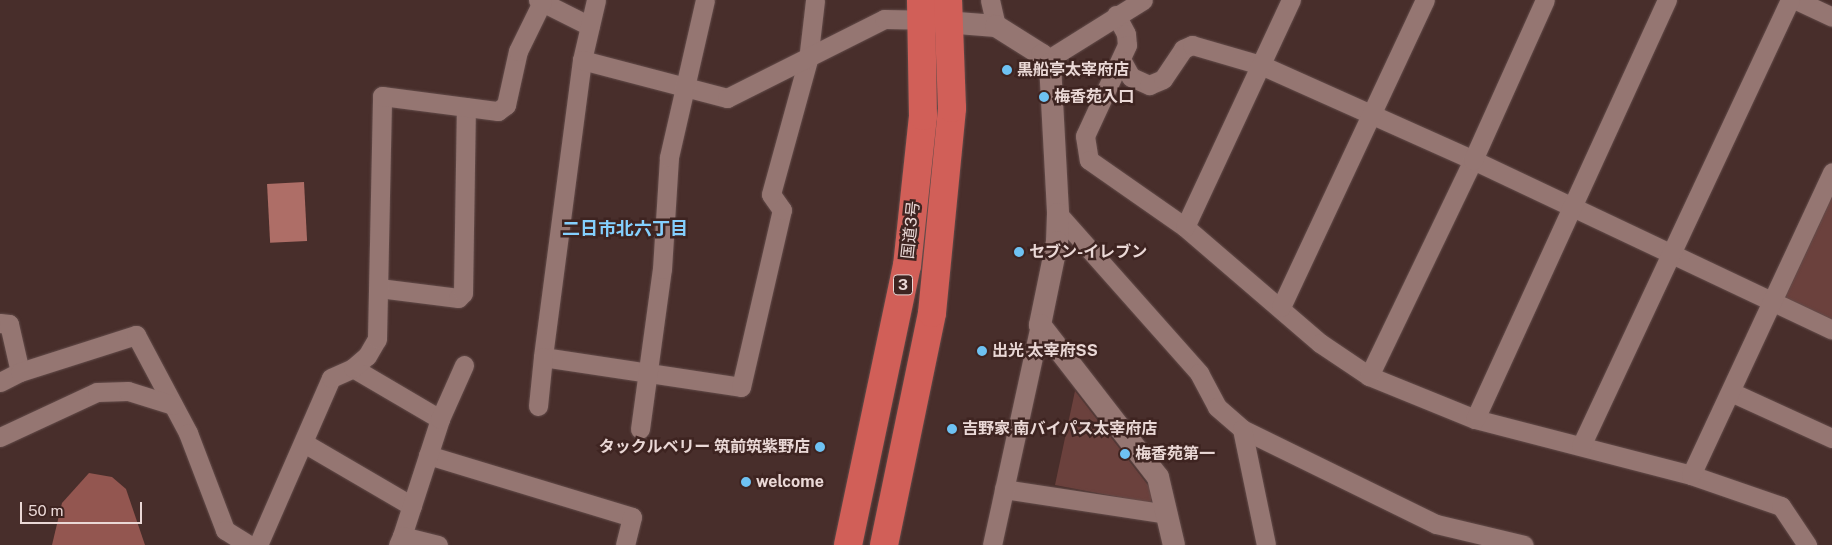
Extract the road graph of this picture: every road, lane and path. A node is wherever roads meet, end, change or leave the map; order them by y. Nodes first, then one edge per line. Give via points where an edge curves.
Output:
1 (596, 0) edge
2 (704, 0) edge
3 (815, 0) edge
4 (990, 0) edge
5 (1143, 0) edge
6 (1290, 0) edge
7 (1425, 0) edge
8 (1545, 0) edge
9 (1667, 0) edge
10 (1790, 0) edge
11 (1796, 0) edge
12 (540, 1) edge
13 (935, 11) edge
14 (1116, 15) junction
15 (1832, 17) edge
16 (590, 26) junction
17 (996, 26) junction
18 (582, 60) junction
19 (808, 60) junction
20 (1047, 60) junction
21 (1122, 61) junction
22 (1261, 65) junction
23 (682, 88) junction
24 (466, 107) junction
25 (1372, 116) junction
26 (1473, 160) junction
27 (1832, 172) edge
28 (1572, 207) junction
29 (1058, 214) junction
30 (1185, 227) junction
31 (1670, 256) junction
32 (379, 288) junction
33 (1771, 302) junction
34 (1281, 307) junction
35 (0, 322) edge
36 (1040, 325) junction
37 (1832, 330) edge
38 (543, 357) junction
39 (464, 365) dead end
40 (353, 368) junction
41 (20, 372) junction
42 (648, 372) junction
43 (1369, 376) junction
44 (0, 382) edge
45 (1731, 392) junction
46 (173, 405) junction
47 (538, 406) dead end
48 (440, 419) junction
49 (1475, 419) junction
50 (640, 429) dead end
51 (1242, 429) junction
52 (0, 437) edge
53 (1832, 438) edge
54 (304, 443) junction
55 (1581, 446) junction
56 (428, 455) junction
57 (1690, 475) junction
58 (1004, 488) junction
59 (412, 506) junction
60 (1167, 514) junction
61 (400, 540) edge
62 (249, 544) edge
63 (438, 545) edge
64 (625, 545) edge
65 (848, 545) edge
66 (884, 545) edge
67 (992, 545) edge
68 (1174, 545) edge
69 (1266, 545) edge
70 (1524, 545) edge
71 (1807, 545) edge

1 - 16 street
2 - 23 street
3 - 19 street
4 - 17 street
5 - 14 street
6 - 22 street
7 - 25 street
8 - 26 street
9 - 28 street
10 - 31 street
11 - 15 street
12 - 16 street
12 - 24 street via 518,52 506,105 498,111
13 - 17 street
13 - 19 street via 884,19
13 - 65 highway, 国道3号 / 3 via 907,266
13 - 66 highway, 国道3号 / 3 via 952,108 932,313
14 - 20 street
14 - 21 street via 1128,40
16 - 18 street
17 - 20 street
18 - 23 street
18 - 38 street
19 - 23 street via 727,98
19 - 42 street via 771,194 782,210 740,387
20 - 29 street via 1052,68
21 - 22 street via 1131,77 1150,84 1164,79 1183,49 1192,45
21 - 30 street via 1085,136 1089,160
22 - 25 street
22 - 30 street
23 - 42 street via 669,157 662,269
24 - 32 street via 463,293 458,298
24 - 32 street via 382,96
25 - 26 street
25 - 34 street
26 - 28 street
26 - 43 street
27 - 33 street
28 - 31 street
28 - 49 street
29 - 36 street via 1057,242
29 - 51 street via 1199,373 1217,407
30 - 34 street
31 - 33 street
31 - 55 street
32 - 40 street via 377,339 367,356
33 - 37 street
33 - 45 street
34 - 43 street via 1320,343
35 - 41 street via 9,324
36 - 58 street
36 - 60 street via 1158,476
38 - 42 street
38 - 47 street
39 - 48 street
40 - 48 street
40 - 54 street via 332,378
41 - 44 street
41 - 46 street via 136,335
42 - 50 street
43 - 49 street
45 - 53 street
45 - 57 street
46 - 52 street via 128,391 97,392
46 - 62 street via 188,433 225,530
48 - 56 street
49 - 55 street
51 - 69 street
51 - 70 street via 1436,524
54 - 59 street
54 - 62 street
55 - 57 street
56 - 59 street
56 - 64 street via 632,517
57 - 71 street via 1781,506
58 - 60 street
58 - 67 street
59 - 61 street
60 - 68 street
61 - 63 street

